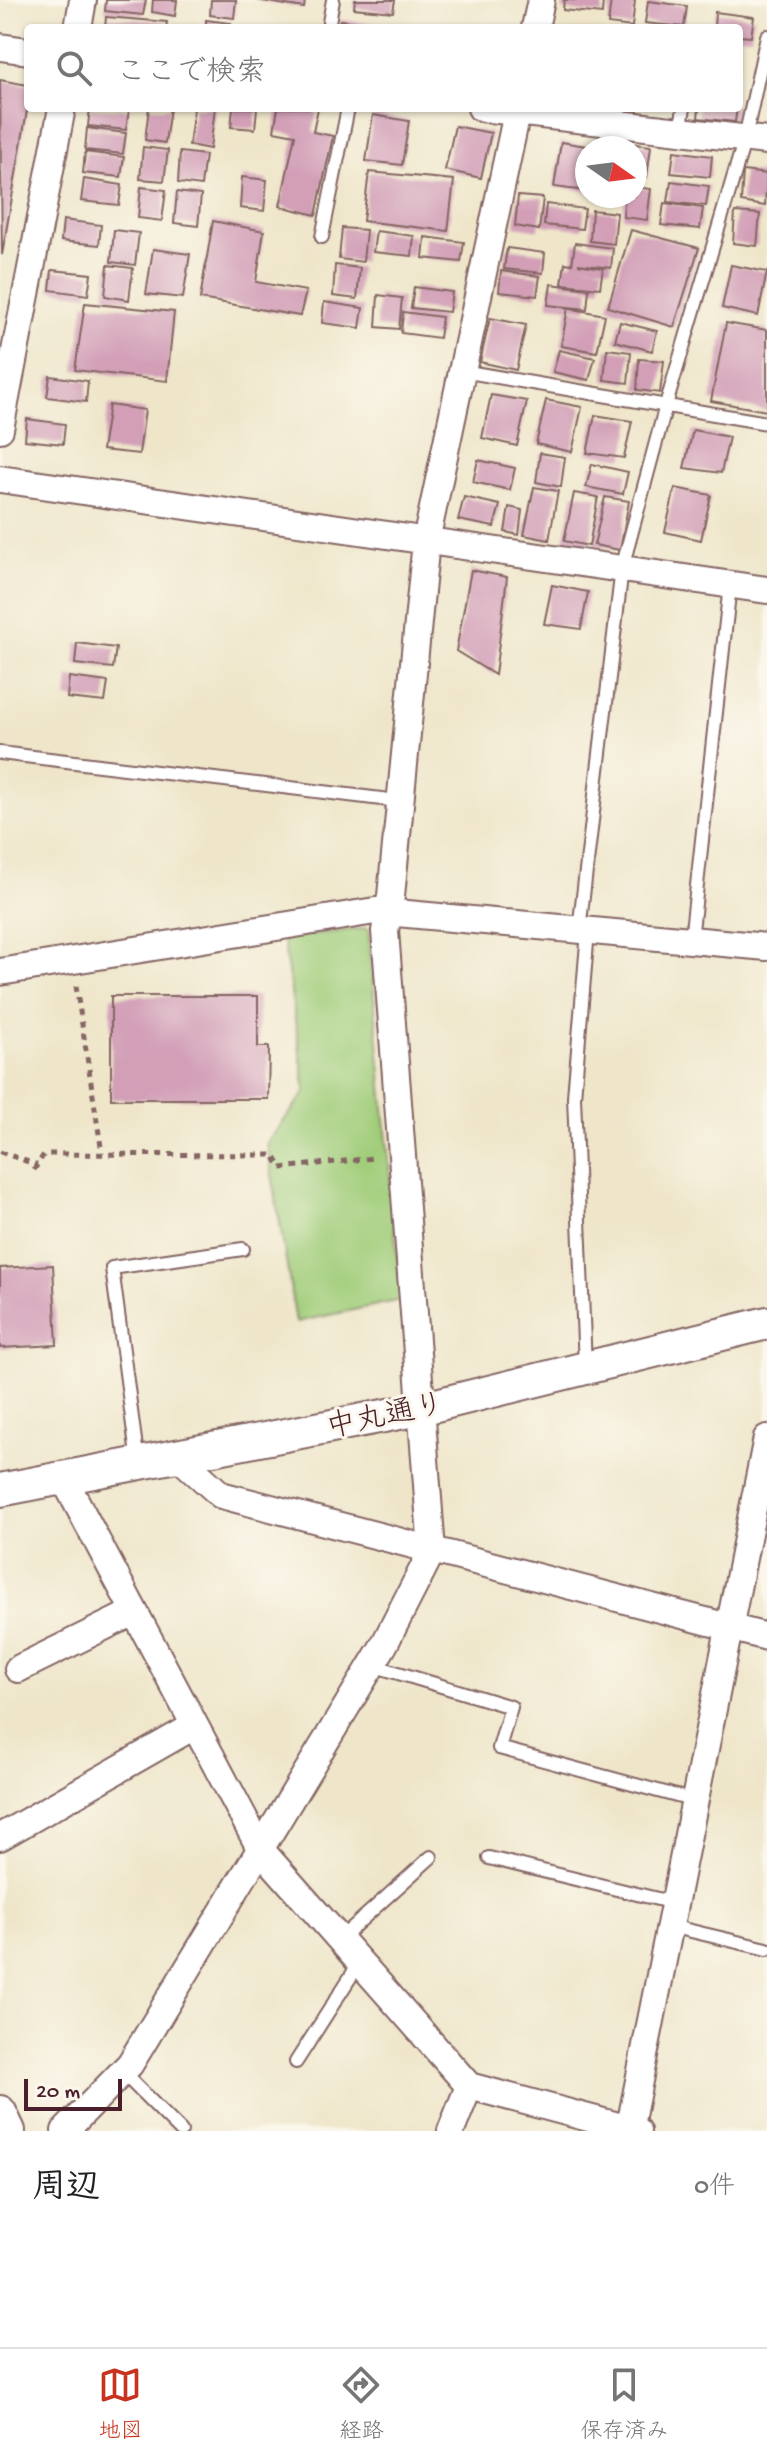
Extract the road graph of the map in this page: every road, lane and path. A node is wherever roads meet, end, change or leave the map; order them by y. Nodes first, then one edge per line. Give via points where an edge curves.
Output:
1 (83, 0) edge
2 (333, 0) edge
3 (541, 0) edge
4 (79, 24) edge
5 (329, 24) edge
6 (536, 24) edge
7 (767, 36) edge
8 (0, 47) edge
9 (24, 50) edge
10 (61, 112) edge
11 (347, 112) edge
12 (518, 112) edge
13 (551, 112) edge
14 (682, 120) edge
15 (756, 140) edge
16 (322, 237) dead end
17 (462, 371) junction
18 (666, 405) junction
19 (767, 423) edge
20 (0, 429) edge
21 (0, 479) edge
22 (426, 541) junction
23 (622, 568) junction
24 (730, 585) junction
25 (767, 590) edge
26 (0, 753) edge
27 (398, 801) junction
28 (388, 912) junction
29 (584, 931) junction
30 (691, 940) junction
31 (767, 947) edge
32 (72, 961) junction
33 (0, 972) edge
34 (0, 1152) edge
35 (102, 1153) junction
36 (402, 1155) junction
37 (243, 1249) dead end
38 (767, 1323) edge
39 (585, 1368) junction
40 (420, 1409) junction
41 (767, 1438) edge
42 (178, 1456) junction
43 (138, 1463) junction
44 (63, 1477) junction
45 (0, 1490) edge
46 (432, 1551) junction
47 (134, 1612) junction
48 (729, 1627) junction
49 (767, 1637) edge
50 (372, 1665) junction
51 (18, 1669) dead end
52 (194, 1726) junction
53 (695, 1801) junction
54 (0, 1837) edge
55 (261, 1850) junction
56 (431, 1857) dead end
57 (489, 1858) dead end
58 (672, 1914) junction
59 (340, 1939) junction
60 (767, 1949) edge
61 (360, 1962) junction
62 (296, 2062) dead end
63 (122, 2072) junction
64 (469, 2086) junction
65 (0, 2112) edge
66 (631, 2130) edge
67 (9, 2131) edge
68 (65, 2131) edge
69 (181, 2131) edge
70 (451, 2131) edge

1 - 4 street
2 - 5 lane
3 - 6 street
7 - 15 lane
8 - 9 street
10 - 20 street
11 - 16 lane
12 - 17 street
13 - 14 street
14 - 15 street
15 - 18 lane
17 - 18 lane
17 - 22 street
18 - 19 lane
18 - 23 lane
21 - 22 street
22 - 23 street
22 - 27 street
23 - 24 street
23 - 29 lane
24 - 25 street
24 - 30 lane
26 - 27 lane
27 - 28 street
28 - 29 street
28 - 32 street
28 - 36 street via 385,931
29 - 30 street
29 - 39 lane via 574,1097
30 - 31 street
32 - 33 street
32 - 35 path
34 - 35 path via 36,1168 44,1154
35 - 36 path via 274,1155 281,1168
36 - 40 street
37 - 43 lane via 112,1268
38 - 39 street, 中丸通り
39 - 40 street, 中丸通り
40 - 42 street, 中丸通り
40 - 46 street
41 - 48 street
42 - 43 street, 中丸通り
42 - 46 street via 221,1495
43 - 44 street, 中丸通り
44 - 45 street, 中丸通り
44 - 47 street
46 - 48 street
46 - 50 street
47 - 51 street
47 - 52 street
48 - 49 street
48 - 53 street
50 - 53 lane via 511,1707 499,1748
50 - 55 street
52 - 54 street
52 - 55 street
53 - 58 street
55 - 59 street
55 - 63 street
56 - 59 lane
57 - 58 lane
58 - 60 lane
58 - 66 street
59 - 61 street
61 - 62 lane
61 - 64 street
63 - 68 street
63 - 69 lane
64 - 66 street
64 - 70 street
65 - 67 street

